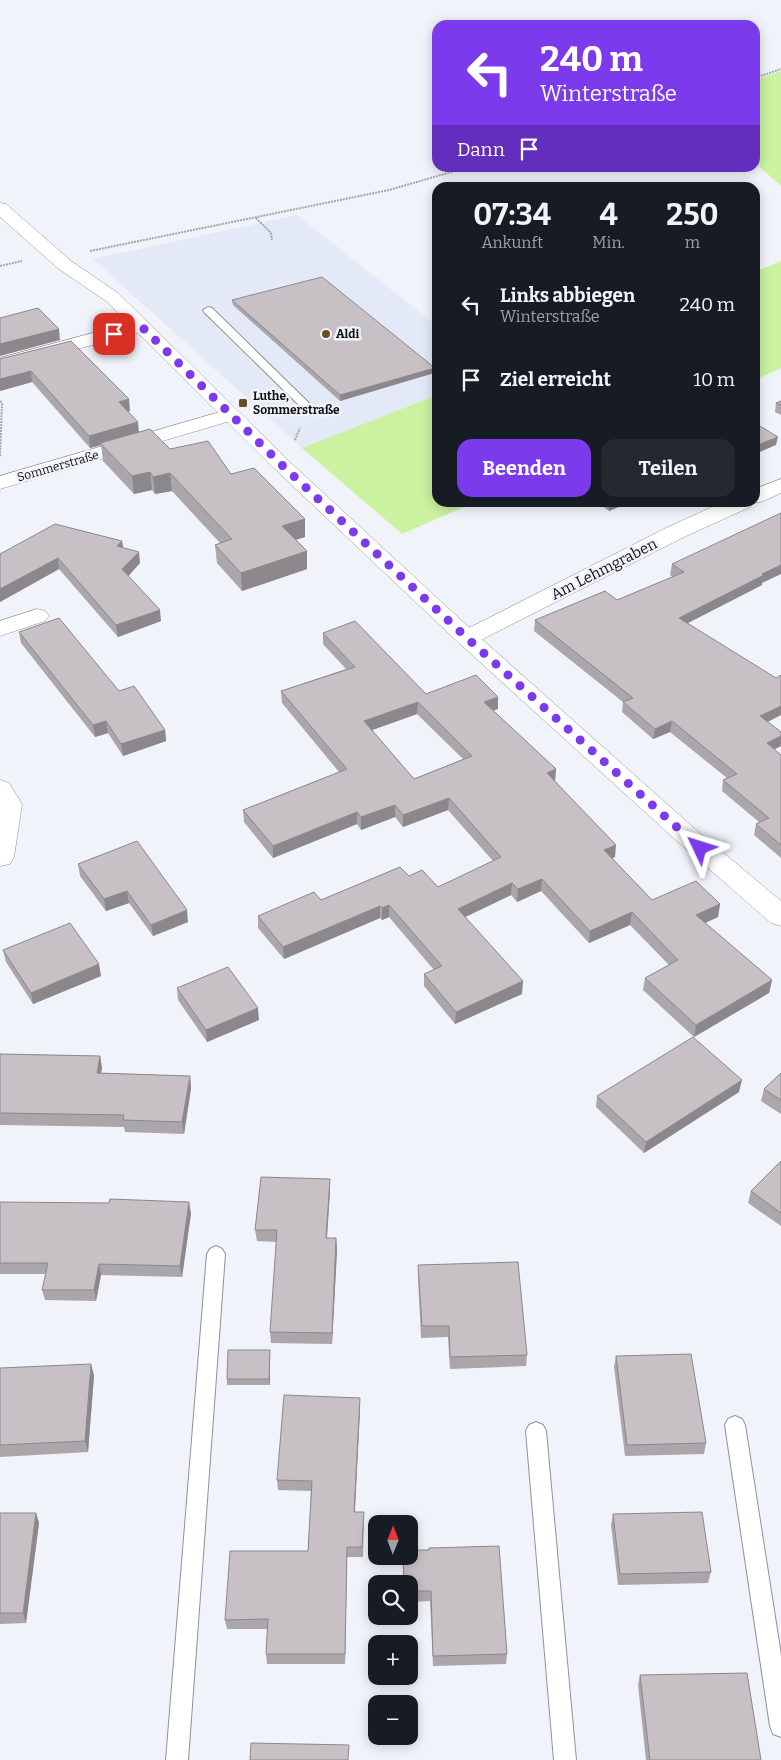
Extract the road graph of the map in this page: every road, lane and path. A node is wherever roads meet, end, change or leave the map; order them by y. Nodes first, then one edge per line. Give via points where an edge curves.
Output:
1 (781, 69) edge
2 (760, 76) edge
3 (451, 172) edge
4 (0, 208) edge
5 (256, 218) junction
6 (272, 240) dead end
7 (56, 257) junction
8 (208, 310) dead end
9 (141, 326) junction
10 (0, 364) edge
11 (0, 401) edge
12 (308, 408) dead end
13 (230, 415) junction
14 (0, 460) edge
15 (0, 483) edge
16 (781, 485) edge
17 (760, 495) edge
18 (731, 507) edge
19 (37, 616) dead end
20 (0, 629) edge
21 (467, 638) junction
22 (0, 789) edge
23 (0, 857) edge
24 (781, 916) edge
25 (216, 1254) dead end
26 (735, 1425) dead end
27 (536, 1432) dead end
28 (781, 1726) edge
29 (177, 1760) edge
30 (565, 1760) edge

1 - 2 path
3 - 5 path via 389,190
4 - 7 street
5 - 6 path via 271,233
5 - 7 path
7 - 9 street via 112,297
8 - 12 lane
9 - 10 street
9 - 13 street
11 - 14 path
13 - 15 street, Sommerstraße
13 - 21 street
16 - 17 street
18 - 21 street, Am Lehmgraben
19 - 20 street
21 - 24 street
22 - 23 street via 9,804
25 - 29 lane
26 - 28 lane
27 - 30 lane

